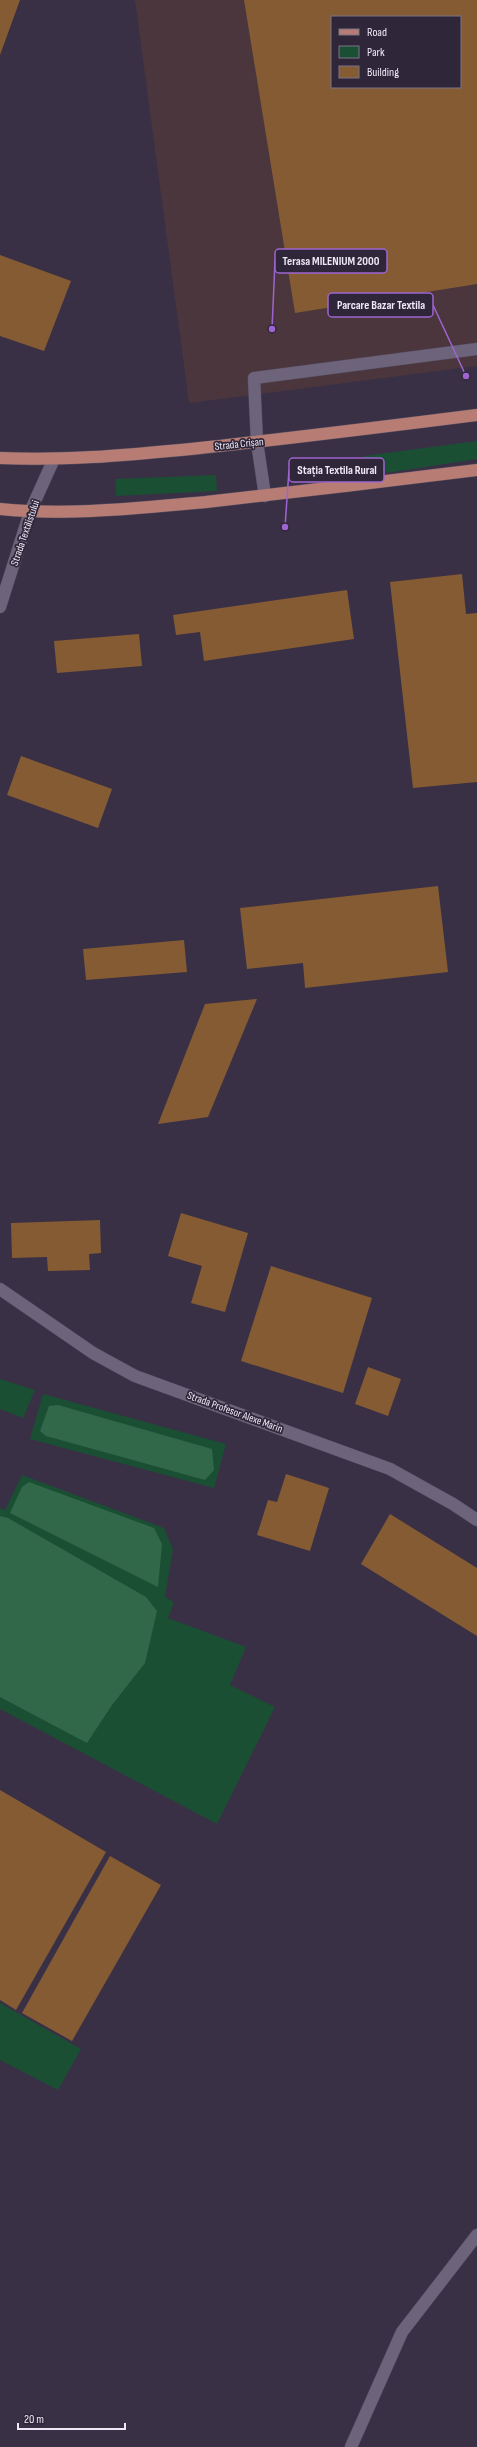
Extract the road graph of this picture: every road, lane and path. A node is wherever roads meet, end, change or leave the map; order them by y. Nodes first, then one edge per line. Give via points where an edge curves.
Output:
1 (477, 349) edge
2 (477, 414) edge
3 (257, 442) junction
4 (0, 458) edge
5 (53, 460) junction
6 (477, 470) edge
7 (264, 496) junction
8 (0, 509) edge
9 (30, 512) junction
10 (0, 607) edge
11 (0, 1289) edge
12 (477, 1520) edge
13 (477, 2235) edge
14 (351, 2447) edge

1 - 3 street via 254,378
2 - 3 main road, Strada Crișan
3 - 5 main road, Strada Crișan
3 - 7 street
4 - 5 main road, Strada Crișan
5 - 9 street, Strada Textilistului
6 - 7 main road
7 - 9 main road via 119,510
8 - 9 main road
9 - 10 street, Strada Textilistului
11 - 12 street, Strada Profesor Alexe Marin via 94,1353 136,1376 390,1469
13 - 14 street via 402,2332

